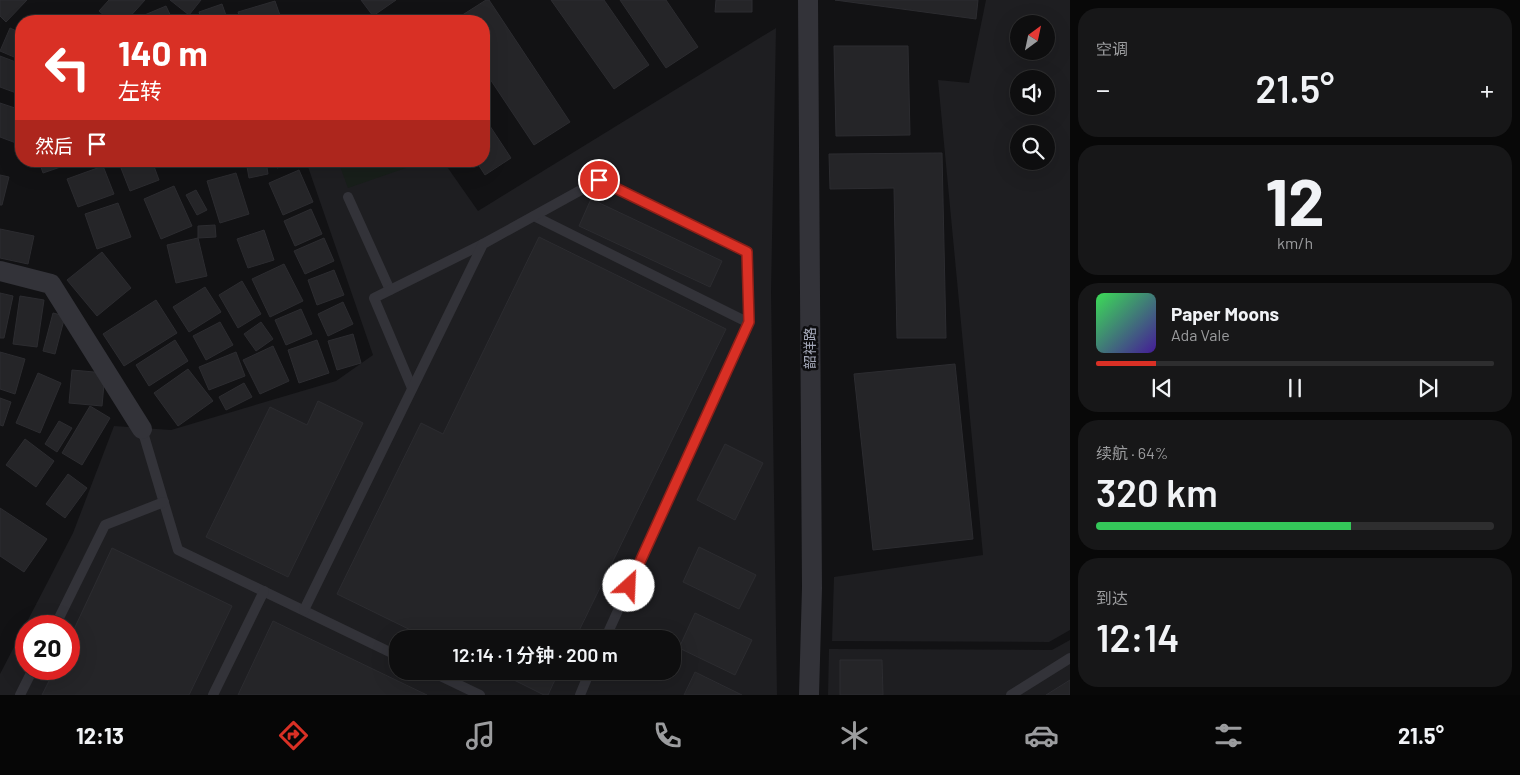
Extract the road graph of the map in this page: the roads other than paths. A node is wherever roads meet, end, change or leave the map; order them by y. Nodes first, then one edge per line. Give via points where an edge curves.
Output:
1 (808, 0) edge
2 (348, 197) dead end
3 (534, 216) junction
4 (483, 244) junction
5 (0, 272) edge
6 (390, 290) junction
7 (749, 322) junction
8 (412, 388) junction
9 (142, 429) joint
10 (164, 502) junction
11 (264, 592) junction
12 (304, 610) junction
13 (60, 615) edge
14 (609, 630) edge
15 (389, 652) edge
16 (1070, 658) edge
17 (28, 680) edge
18 (449, 680) edge
19 (586, 680) edge
20 (20, 695) edge
21 (213, 695) edge
22 (480, 695) edge
23 (580, 695) edge
24 (809, 695) edge
25 (1011, 695) edge

1 - 24 street, 韶祥路 via 812,588
2 - 6 lane
3 - 4 lane
3 - 7 lane
3 - 7 lane via 599,180 747,252
4 - 6 lane
4 - 8 lane
5 - 9 street via 52,284
6 - 8 lane via 374,298
7 - 14 lane
8 - 12 lane
9 - 10 lane
10 - 11 lane via 178,550
10 - 13 lane via 106,525
11 - 12 lane
11 - 21 lane
12 - 15 lane
16 - 25 lane
17 - 20 lane
18 - 22 lane
19 - 23 lane

